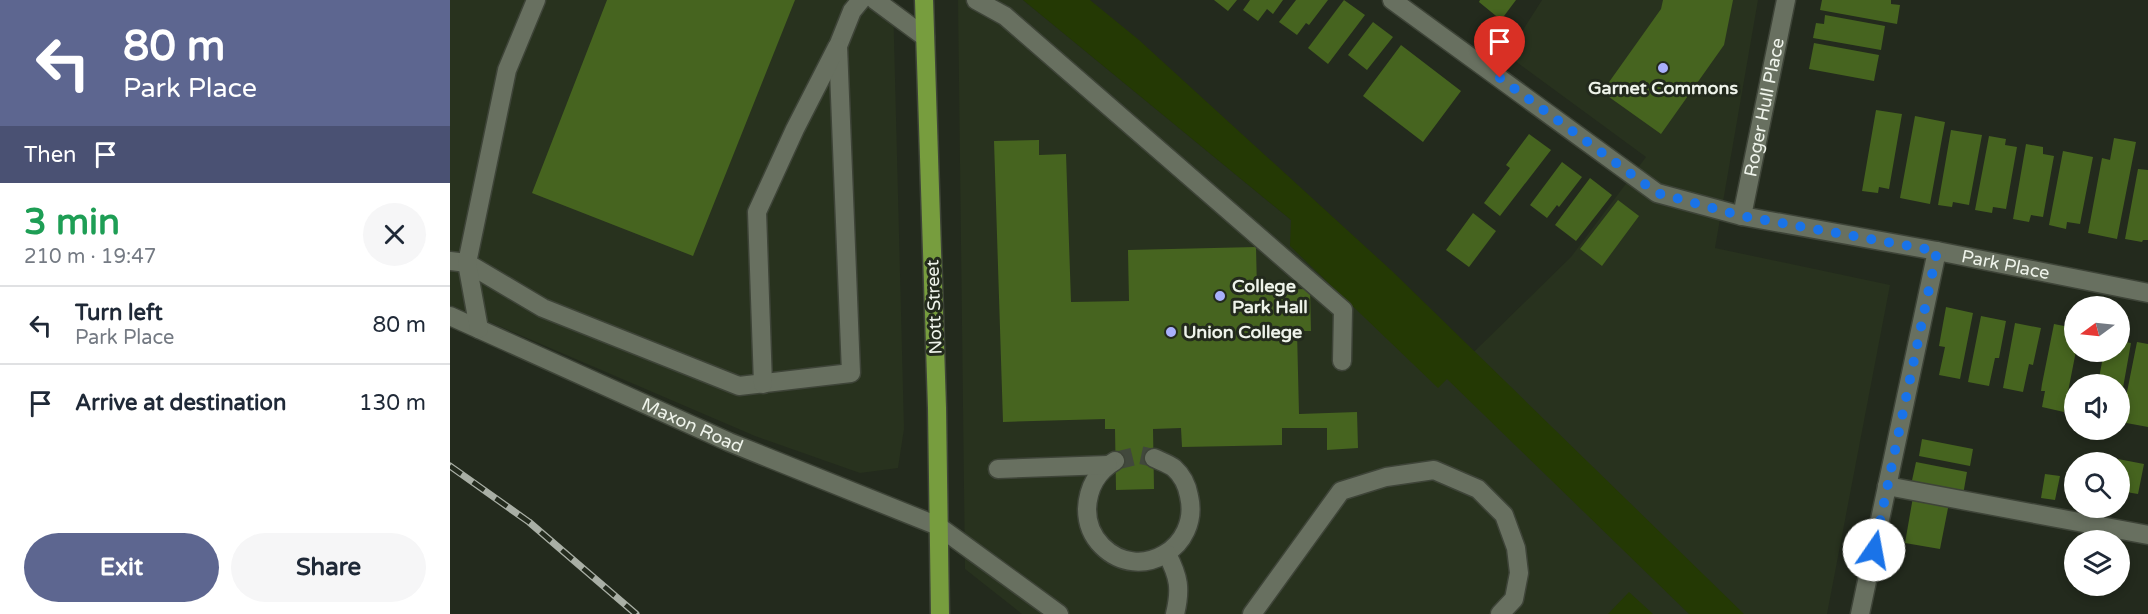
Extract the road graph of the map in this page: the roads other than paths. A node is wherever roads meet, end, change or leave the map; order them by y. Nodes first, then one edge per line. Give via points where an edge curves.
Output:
1 (536, 0) edge
2 (861, 0) edge
3 (875, 0) edge
4 (924, 0) edge
5 (976, 0) edge
6 (1392, 0) edge
7 (1786, 0) edge
8 (925, 38) junction
9 (838, 46) junction
10 (1742, 216) junction
11 (1937, 251) junction
12 (455, 262) edge
13 (2148, 292) edge
14 (450, 316) edge
15 (479, 329) junction
16 (1342, 361) dead end
17 (763, 384) junction
18 (1154, 458) tunnel mouth
19 (998, 469) dead end
20 (1887, 486) junction
21 (938, 526) junction
22 (2148, 535) edge
23 (1167, 554) junction
24 (940, 614) edge
25 (1059, 614) edge
26 (1175, 614) edge
27 (1252, 614) edge
28 (1500, 614) edge
29 (1860, 614) edge

1 - 12 street via 507,69
2 - 9 street via 852,11
3 - 8 street
4 - 8 main road, Nott Street
5 - 16 street via 1005,16 1343,310
6 - 10 street, Park Place via 1657,193
7 - 10 street, Roger Hull Place
8 - 21 main road, Nott Street
9 - 17 street via 757,212
9 - 17 street via 850,373
10 - 11 street, Park Place
11 - 13 street, Park Place
11 - 20 street
12 - 15 street
12 - 17 street via 543,308 739,386
14 - 15 street, Maxon Road
15 - 21 street, Maxon Road via 729,442
18 - 23 street via 1174,468 1186,483 1192,508 1186,533
19 - 23 street via 1111,463 1096,477 1088,494 1087,520 1095,539 1108,552 1125,560 1150,561
20 - 22 street
20 - 29 street
21 - 24 main road, Nott Street
21 - 25 street, Maxon Road
23 - 26 street via 1178,575
27 - 28 street via 1341,491 1386,477 1434,470 1478,489 1504,515 1516,548 1519,573 1514,599

